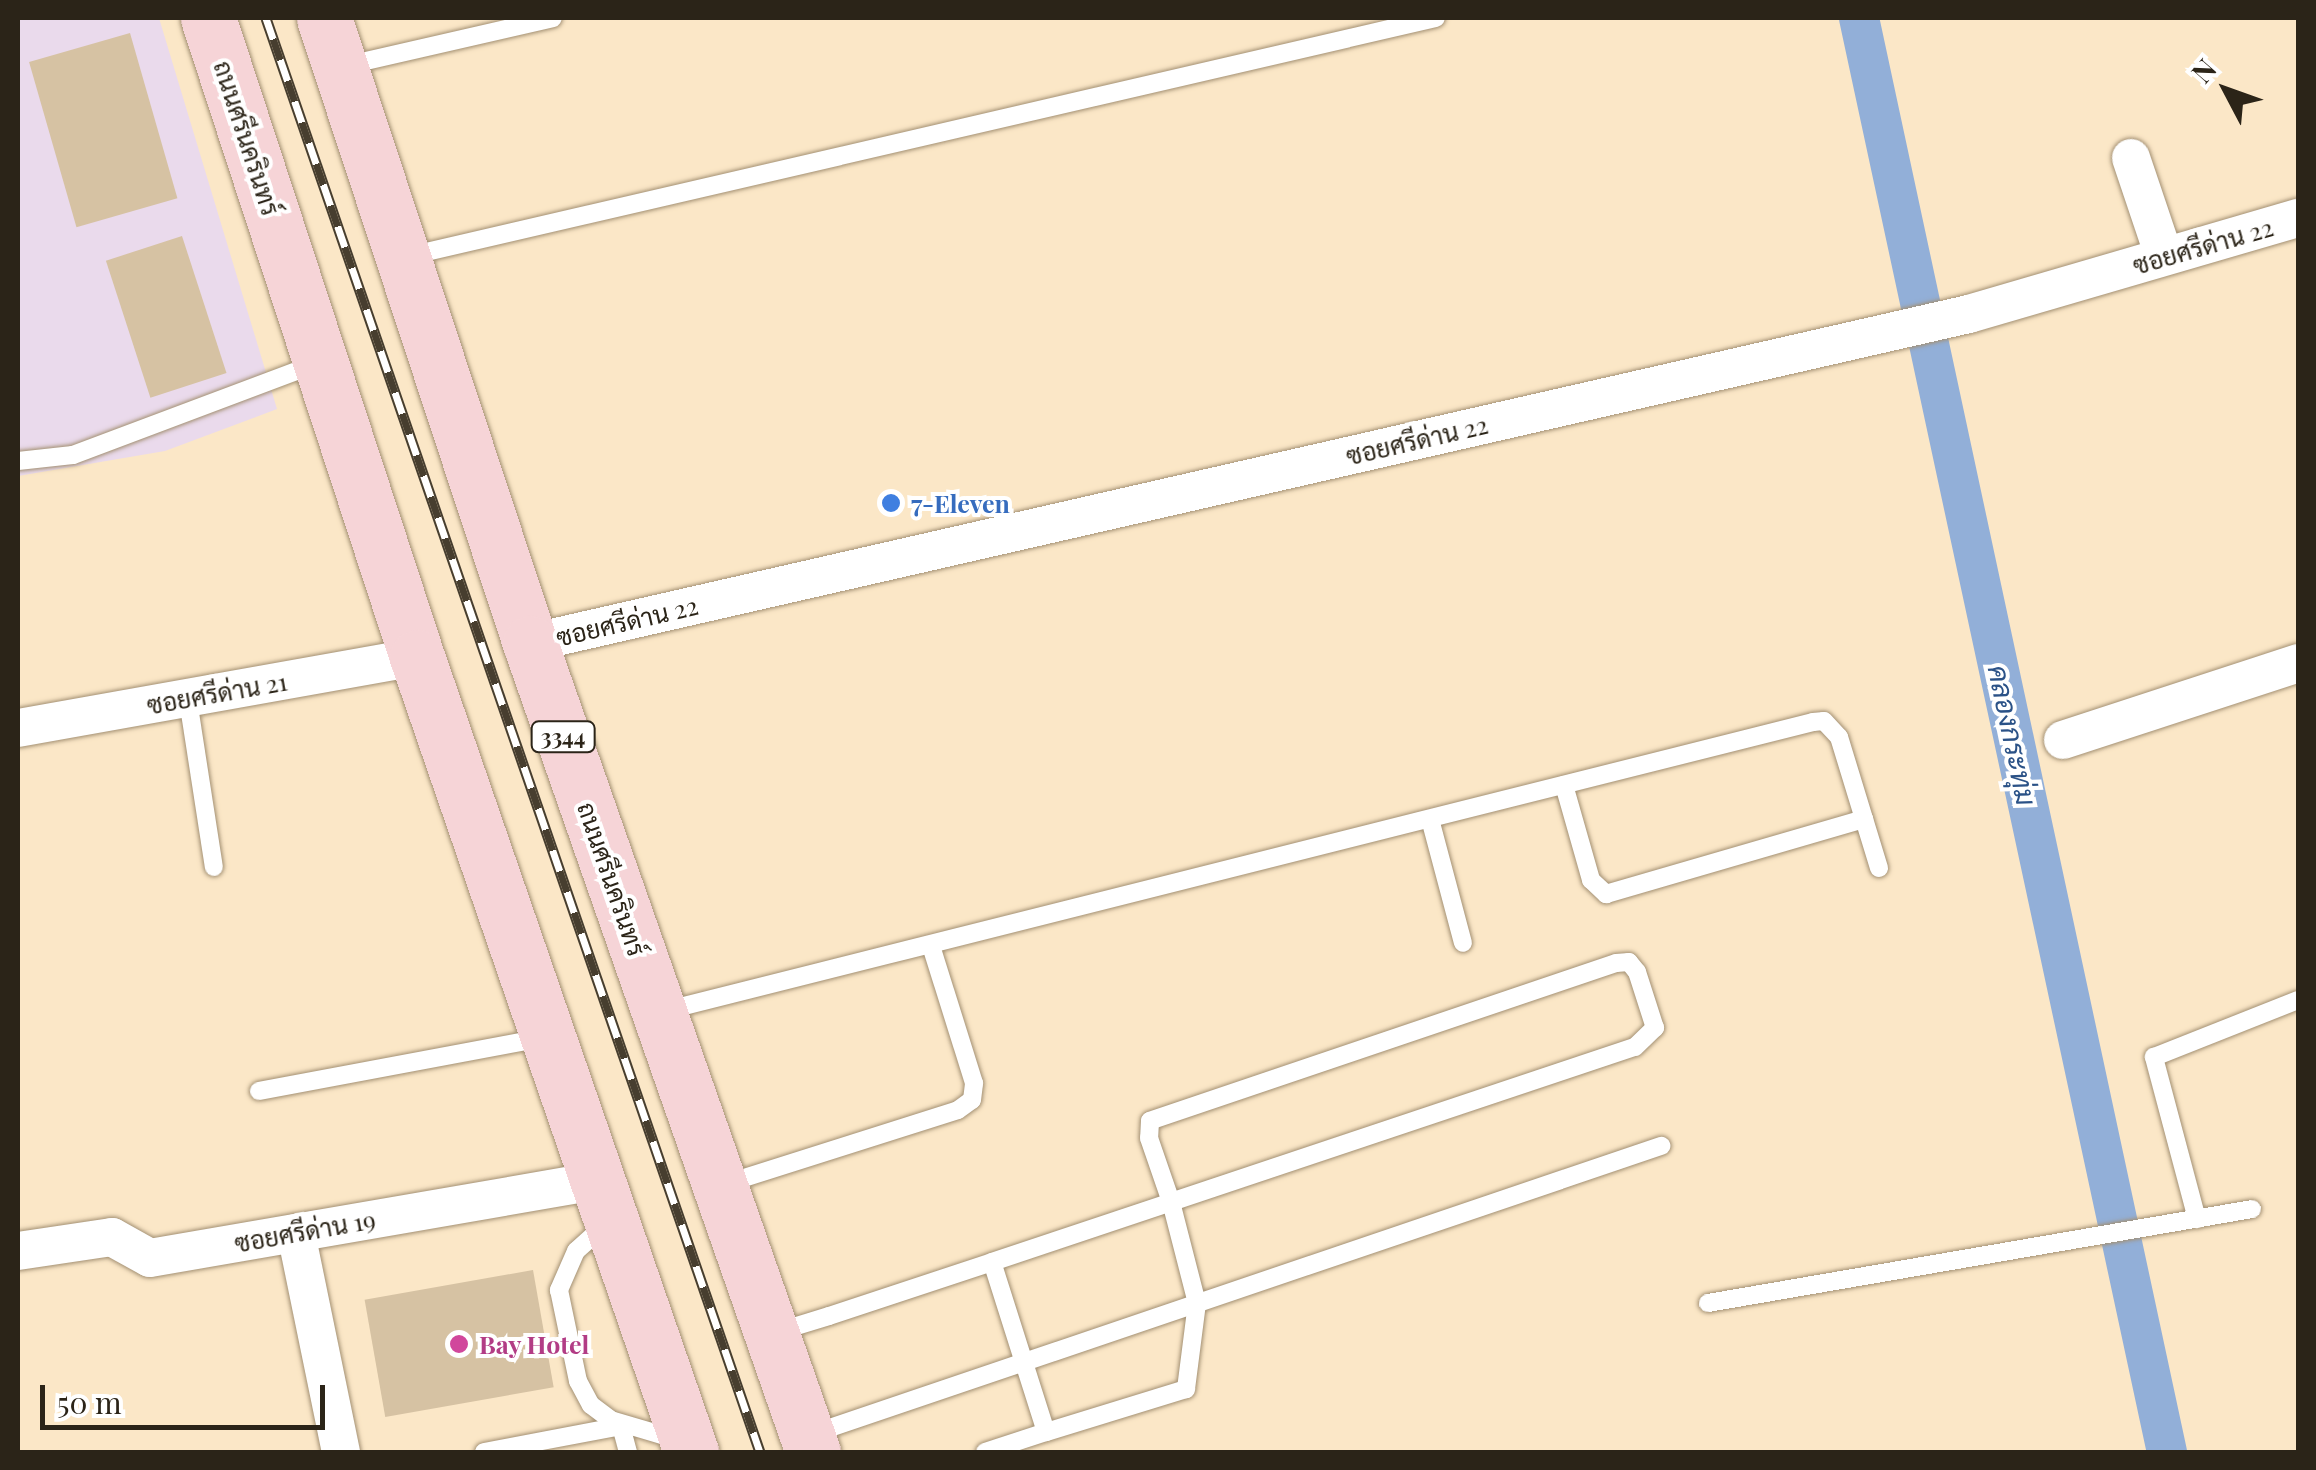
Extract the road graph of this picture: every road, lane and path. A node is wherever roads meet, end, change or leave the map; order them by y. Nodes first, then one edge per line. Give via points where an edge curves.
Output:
1 (208, 18) edge
2 (553, 18) edge
3 (1436, 18) edge
4 (333, 42) edge
5 (2132, 158) dead end
6 (2298, 218) edge
7 (2164, 256) junction
8 (404, 257) junction
9 (320, 362) junction
10 (18, 461) edge
11 (530, 643) junction
12 (417, 656) junction
13 (2298, 663) edge
14 (188, 700) junction
15 (18, 728) edge
16 (2062, 740) dead end
17 (1564, 785) junction
18 (1430, 819) junction
19 (1864, 819) junction
20 (214, 867) dead end
21 (1879, 868) dead end
22 (1464, 943) dead end
23 (931, 946) junction
24 (2298, 1000) edge
25 (659, 1012) junction
26 (548, 1037) junction
27 (259, 1090) dead end
28 (1661, 1146) dead end
29 (720, 1185) junction
30 (605, 1200) junction
31 (1171, 1202) junction
32 (2252, 1210) dead end
33 (2197, 1219) junction
34 (296, 1233) junction
35 (18, 1251) edge
36 (992, 1262) junction
37 (1198, 1303) junction
38 (1708, 1303) dead end
39 (771, 1333) junction
40 (1026, 1362) junction
41 (622, 1426) junction
42 (1046, 1432) junction
43 (810, 1444) edge
44 (690, 1448) edge
45 (341, 1452) edge
46 (484, 1452) edge
47 (628, 1452) edge
48 (985, 1452) edge

1 - 9 main road, ถนนศรีนครินทร์
2 - 4 lane
3 - 8 lane
4 - 8 main road, ถนนศรีนครินทร์ / 3344
5 - 7 street
6 - 7 street, ซอยศรีด่าน 22
7 - 11 street, ซอยศรีด่าน 22 via 1970,314
8 - 11 main road, ถนนศรีนครินทร์ / 3344
9 - 10 lane via 73,455
9 - 12 main road, ถนนศรีนครินทร์
11 - 25 main road, ถนนศรีนครินทร์ / 3344
12 - 14 street, ซอยศรีด่าน 21
12 - 26 main road, ถนนศรีนครินทร์
13 - 16 street
14 - 15 street, ซอยศรีด่าน 21
14 - 20 lane
17 - 18 lane
17 - 19 lane via 1824,721 1838,737
17 - 19 lane via 1591,880 1606,894
18 - 22 lane
18 - 23 lane
19 - 21 lane
23 - 25 lane
23 - 29 lane via 974,1083 972,1100 958,1110
24 - 33 lane via 2154,1057
25 - 29 main road, ถนนศรีนครินทร์ / 3344
26 - 27 lane
26 - 30 main road, ถนนศรีนครินทร์
28 - 37 lane
29 - 39 main road, ถนนศรีนครินทร์ / 3344
30 - 34 street, ซอยศรีด่าน 19
30 - 41 lane via 558,1297 584,1397
30 - 44 main road, ถนนศรีนครินทร์
31 - 31 lane via 1150,1138 1157,1115 1616,963 1628,962 1637,972 1655,1028 1648,1042
31 - 36 lane
31 - 37 lane
32 - 33 lane
33 - 38 lane
34 - 35 street, ซอยศรีด่าน 19 via 150,1258 112,1237
34 - 45 street
36 - 39 lane
36 - 40 lane
37 - 40 lane
37 - 42 lane via 1186,1389
39 - 43 main road, ถนนศรีนครินทร์ / 3344
40 - 42 lane
40 - 43 lane
41 - 44 lane
41 - 46 lane
41 - 47 lane
42 - 48 lane

